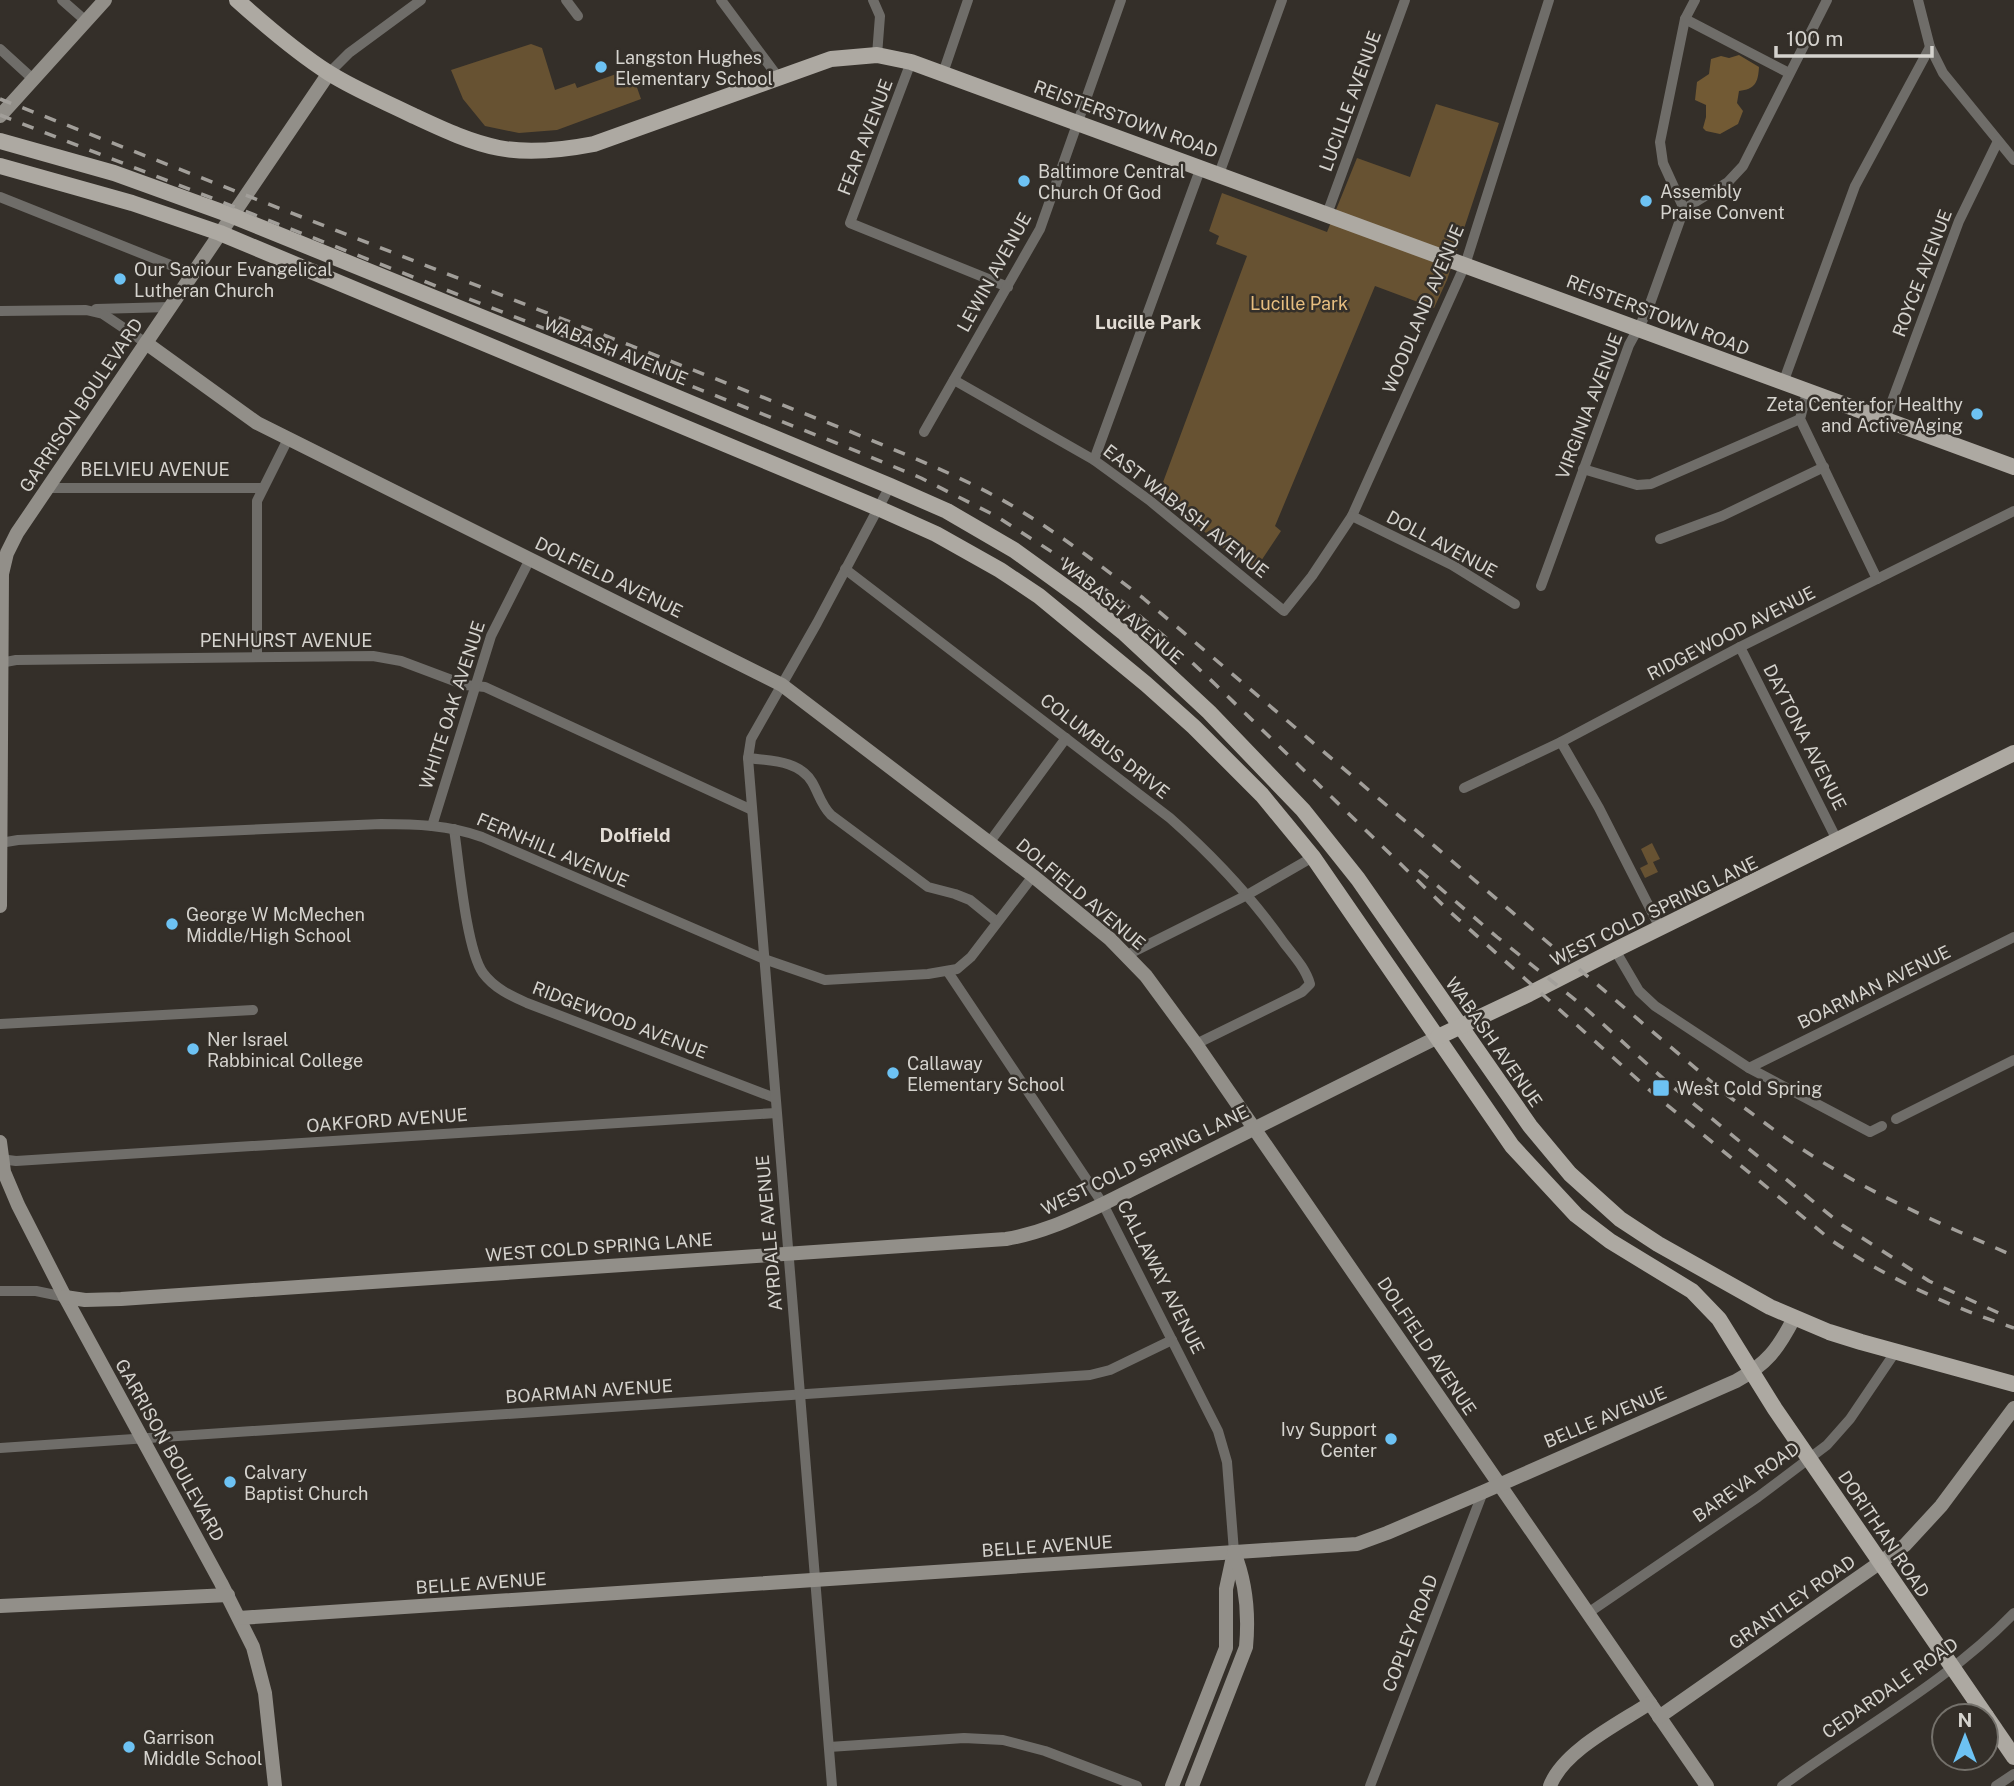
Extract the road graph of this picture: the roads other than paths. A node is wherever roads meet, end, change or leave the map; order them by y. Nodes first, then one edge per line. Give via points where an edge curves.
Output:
1 (62, 0) edge
2 (105, 0) edge
3 (237, 0) edge
4 (566, 0) edge
5 (721, 0) edge
6 (873, 0) edge
7 (968, 0) edge
8 (1121, 0) edge
9 (1282, 0) edge
10 (1405, 0) edge
11 (1549, 0) edge
12 (1695, 0) edge
13 (1827, 0) edge
14 (1918, 0) edge
15 (417, 1) edge
16 (578, 16) dead end
17 (1685, 19) junction
18 (87, 22) junction
19 (1930, 47) junction
20 (0, 49) edge
21 (877, 55) junction
22 (911, 62) junction
23 (329, 73) junction
24 (943, 73) junction
25 (1789, 73) junction
26 (778, 77) junction
27 (34, 80) junction
28 (0, 116) edge
29 (1079, 122) junction
30 (0, 141) edge
31 (1998, 141) junction
32 (2014, 160) edge
33 (0, 166) edge
34 (1201, 167) junction
35 (1219, 174) junction
36 (0, 197) edge
37 (1684, 209) junction
38 (1327, 214) junction
39 (233, 216) junction
40 (220, 233) junction
41 (1465, 265) junction
42 (193, 274) junction
43 (1007, 287) junction
44 (170, 307) junction
45 (86, 310) junction
46 (0, 311) edge
47 (1637, 327) junction
48 (146, 343) junction
49 (587, 359) junction
50 (954, 380) junction
51 (577, 382) junction
52 (1783, 383) junction
53 (1807, 391) junction
54 (1800, 419) junction
55 (1885, 420) junction
56 (924, 432) dead end
57 (288, 439) junction
58 (1094, 460) junction
59 (1824, 467) junction
60 (2014, 467) edge
61 (1583, 469) junction
62 (890, 486) junction
63 (47, 488) junction
64 (263, 488) junction
65 (878, 508) junction
66 (2014, 512) edge
67 (1352, 516) junction
68 (1660, 538) dead end
69 (3, 551) edge
70 (530, 559) junction
71 (845, 569) junction
72 (1877, 579) junction
73 (1541, 586) dead end
74 (1515, 604) dead end
75 (1284, 611) joint
76 (1740, 647) junction
77 (257, 657) junction
78 (0, 663) edge
79 (782, 685) junction
80 (475, 686) junction
81 (1066, 738) junction
82 (1561, 742) junction
83 (2014, 753) edge
84 (748, 758) junction
85 (1464, 788) dead end
86 (752, 810) junction
87 (432, 826) junction
88 (454, 829) junction
89 (1838, 842) junction
90 (0, 843) edge
91 (989, 843) junction
92 (1313, 857) junction
93 (1033, 876) junction
94 (1247, 895) junction
95 (0, 906) edge
96 (996, 922) junction
97 (1660, 928) junction
98 (2014, 937) edge
99 (1615, 950) junction
100 (1127, 955) junction
101 (764, 959) junction
102 (948, 972) junction
103 (253, 1010) dead end
104 (0, 1024) edge
105 (1460, 1027) junction
106 (1438, 1037) junction
107 (1196, 1044) junction
108 (2014, 1060) edge
109 (1749, 1068) junction
110 (775, 1098) junction
111 (776, 1113) junction
112 (1896, 1119) dead end
113 (1882, 1126) dead end
114 (1255, 1128) junction
115 (0, 1142) edge
116 (1, 1159) edge
117 (1103, 1204) junction
118 (789, 1254) junction
119 (0, 1291) edge
120 (65, 1297) junction
121 (1794, 1318) junction
122 (1172, 1340) junction
123 (1896, 1351) junction
124 (1753, 1371) junction
125 (2014, 1384) edge
126 (800, 1395) junction
127 (2014, 1408) edge
128 (143, 1438) junction
129 (0, 1448) edge
130 (1809, 1459) junction
131 (1500, 1485) junction
132 (1483, 1492) junction
133 (1234, 1552) junction
134 (1881, 1564) junction
135 (815, 1580) junction
136 (228, 1595) junction
137 (0, 1606) edge
138 (1588, 1613) junction
139 (2014, 1613) edge
140 (239, 1618) junction
141 (1246, 1647) junction
142 (1226, 1648) junction
143 (1952, 1668) junction
144 (1976, 1702) edge
145 (1650, 1703) junction
146 (1659, 1717) junction
147 (2000, 1736) edge
148 (829, 1747) junction
149 (2014, 1757) edge
150 (2014, 1774) edge
151 (275, 1786) edge
152 (832, 1786) edge
153 (1137, 1786) edge
154 (1172, 1786) edge
155 (1192, 1786) edge
156 (1370, 1786) edge
157 (1550, 1786) edge
158 (1707, 1786) edge
159 (1782, 1786) edge
160 (1996, 1786) edge

1 - 18 street
2 - 18 street
3 - 23 main road, REISTERSTOWN ROAD
4 - 16 street
5 - 26 street
6 - 21 street via 880,16
7 - 24 street
8 - 29 street, LEWIN AVENUE
9 - 35 street
10 - 38 street, LUCILLE AVENUE
11 - 41 street, WOODLAND AVENUE
12 - 17 street
13 - 25 street
14 - 19 street
15 - 23 street
17 - 25 street
17 - 37 street via 1660,142 1663,163
18 - 27 street
19 - 31 street via 1943,73
19 - 52 street via 1854,186
20 - 27 street
21 - 22 main road, REISTERSTOWN ROAD
21 - 26 main road, REISTERSTOWN ROAD via 831,59
22 - 24 main road, REISTERSTOWN ROAD
22 - 43 street, FEAR AVENUE via 850,223
23 - 26 main road, REISTERSTOWN ROAD via 457,135 522,151 594,144
23 - 39 street, GARRISON BOULEVARD
24 - 29 main road, REISTERSTOWN ROAD
25 - 37 street via 1737,173
27 - 28 street
29 - 34 main road, REISTERSTOWN ROAD
29 - 43 street, LEWIN AVENUE via 1040,229
30 - 39 main road, WABASH AVENUE via 114,173
31 - 32 street
31 - 55 street, ROYCE AVENUE via 1959,221
33 - 40 main road
34 - 35 main road, REISTERSTOWN ROAD
34 - 58 street
35 - 38 main road, REISTERSTOWN ROAD
36 - 42 street
37 - 47 street, VIRGINIA AVENUE via 1647,312
38 - 41 main road, REISTERSTOWN ROAD
39 - 40 street, GARRISON BOULEVARD
39 - 49 main road, WABASH AVENUE
40 - 42 street, GARRISON BOULEVARD
40 - 51 main road
41 - 47 main road, REISTERSTOWN ROAD
41 - 67 street, WOODLAND AVENUE
42 - 44 street, GARRISON BOULEVARD
43 - 50 street, LEWIN AVENUE
44 - 45 street
44 - 48 street, GARRISON BOULEVARD
45 - 46 street
45 - 48 street via 103,314
47 - 52 main road, REISTERSTOWN ROAD
47 - 61 street, VIRGINIA AVENUE
48 - 57 street, DOLFIELD AVENUE via 242,414
48 - 63 street, GARRISON BOULEVARD
49 - 51 main road
49 - 62 main road, WABASH AVENUE
50 - 56 street, LEWIN AVENUE
50 - 58 street, EAST WABASH AVENUE
51 - 65 main road
52 - 53 main road, REISTERSTOWN ROAD
53 - 54 street
53 - 55 main road, REISTERSTOWN ROAD
54 - 59 street
54 - 61 street via 1651,484 1637,485
55 - 60 main road, REISTERSTOWN ROAD
57 - 64 street
57 - 70 street, DOLFIELD AVENUE
58 - 75 street, EAST WABASH AVENUE
59 - 68 street via 1722,516
59 - 72 street
61 - 73 street, VIRGINIA AVENUE
62 - 65 street
62 - 105 main road, WABASH AVENUE via 982,530 1051,575 1123,632 1209,712 1330,843
63 - 64 street, BELVIEU AVENUE
63 - 69 street, GARRISON BOULEVARD
64 - 77 street via 257,501
65 - 71 street
65 - 92 main road via 1000,570 1072,621 1223,755
66 - 72 street, RIDGEWOOD AVENUE
67 - 74 street, DOLL AVENUE via 1452,565
67 - 75 street, WOODLAND AVENUE
69 - 78 street, GARRISON BOULEVARD
70 - 79 street, DOLFIELD AVENUE
70 - 80 street, WHITE OAK AVENUE via 500,615
71 - 79 street
71 - 81 street, COLUMBUS DRIVE
72 - 76 street, RIDGEWOOD AVENUE
76 - 82 street, RIDGEWOOD AVENUE
76 - 89 street, DAYTONA AVENUE
77 - 78 street, PENHURST AVENUE
77 - 80 street, PENHURST AVENUE via 385,658
78 - 90 street, GARRISON BOULEVARD
79 - 84 street, AYRDALE AVENUE via 751,739
79 - 91 street, DOLFIELD AVENUE
80 - 86 street, PENHURST AVENUE
80 - 87 street, WHITE OAK AVENUE
81 - 91 street
81 - 94 street, COLUMBUS DRIVE via 1170,818
82 - 85 street, RIDGEWOOD AVENUE
82 - 97 street
83 - 89 main road, WEST COLD SPRING LANE
84 - 86 street, AYRDALE AVENUE
84 - 96 street via 798,769 813,783 831,815 928,887 970,900
86 - 101 street, AYRDALE AVENUE
87 - 88 street, FERNHILL AVENUE
87 - 90 street, FERNHILL AVENUE via 381,824
88 - 101 street, FERNHILL AVENUE
88 - 110 street, RIDGEWOOD AVENUE via 473,949 489,980 512,996
89 - 97 main road, WEST COLD SPRING LANE
90 - 95 street, GARRISON BOULEVARD
91 - 93 street, DOLFIELD AVENUE
92 - 94 street
92 - 106 main road
93 - 96 street
93 - 100 street, DOLFIELD AVENUE
94 - 100 street
94 - 107 street, COLUMBUS DRIVE via 1310,984
96 - 102 street via 965,964
97 - 99 main road, WEST COLD SPRING LANE
98 - 109 street, BOARMAN AVENUE
99 - 105 main road, WEST COLD SPRING LANE
99 - 109 street via 1646,998
100 - 107 street, DOLFIELD AVENUE
101 - 102 street, FERNHILL AVENUE via 825,980
101 - 110 street, AYRDALE AVENUE
102 - 117 street, CALLAWAY AVENUE
103 - 104 street
105 - 106 main road, WEST COLD SPRING LANE
105 - 121 main road, WABASH AVENUE via 1543,1144 1590,1194 1658,1244
106 - 114 street, WEST COLD SPRING LANE
106 - 124 main road via 1512,1146 1552,1192 1610,1241 1692,1291
107 - 114 street, DOLFIELD AVENUE
108 - 112 street
109 - 113 street via 1870,1132
110 - 111 street, AYRDALE AVENUE
111 - 116 street, OAKFORD AVENUE
111 - 118 street, AYRDALE AVENUE
114 - 117 street, WEST COLD SPRING LANE
114 - 131 street, DOLFIELD AVENUE
115 - 116 street, GARRISON BOULEVARD
116 - 120 street, GARRISON BOULEVARD via 9,1188
117 - 118 street, WEST COLD SPRING LANE via 1048,1229 1006,1239
117 - 122 street, CALLAWAY AVENUE
118 - 120 street, WEST COLD SPRING LANE via 99,1300
118 - 126 street, AYRDALE AVENUE
119 - 120 street, WEST COLD SPRING LANE
120 - 128 street, GARRISON BOULEVARD
121 - 123 main road, WABASH AVENUE
121 - 124 street, BELLE AVENUE via 1777,1349
122 - 126 street, BOARMAN AVENUE via 1100,1373
122 - 133 street, CALLAWAY AVENUE via 1223,1445
123 - 125 main road, WABASH AVENUE
123 - 130 street, BAREVA ROAD via 1850,1419
124 - 130 main road, DORITHAN ROAD
124 - 131 street, BELLE AVENUE
126 - 128 street, BOARMAN AVENUE
126 - 135 street, AYRDALE AVENUE
127 - 134 street, GRANTLEY ROAD via 1932,1516
128 - 129 street, BOARMAN AVENUE
128 - 136 street, GARRISON BOULEVARD
130 - 134 main road, DORITHAN ROAD
130 - 138 street, BAREVA ROAD
131 - 132 street, BELLE AVENUE
131 - 138 street, DOLFIELD AVENUE
132 - 133 street, BELLE AVENUE via 1357,1544
132 - 156 street, COPLEY ROAD
133 - 135 street, BELLE AVENUE
133 - 141 street, CALLAWAY AVENUE via 1244,1587
133 - 142 street, CALLAWAY AVENUE via 1226,1589
134 - 143 main road, DORITHAN ROAD
134 - 146 street, GRANTLEY ROAD
135 - 140 street, BELLE AVENUE
135 - 148 street, AYRDALE AVENUE
136 - 137 street
136 - 140 street, GARRISON BOULEVARD
138 - 145 street, DOLFIELD AVENUE
139 - 143 street, CEDARDALE ROAD
140 - 151 street, GARRISON BOULEVARD via 262,1679
141 - 142 street
141 - 155 street, CALLAWAY AVENUE
142 - 154 street, CALLAWAY AVENUE
143 - 144 main road, DORITHAN ROAD
143 - 159 street, CEDARDALE ROAD
145 - 146 street, DOLFIELD AVENUE
145 - 157 street via 1570,1756
146 - 158 street, DOLFIELD AVENUE
147 - 149 main road, DORITHAN ROAD
148 - 152 street, AYRDALE AVENUE
148 - 153 street via 964,1738 1003,1740
150 - 160 street

